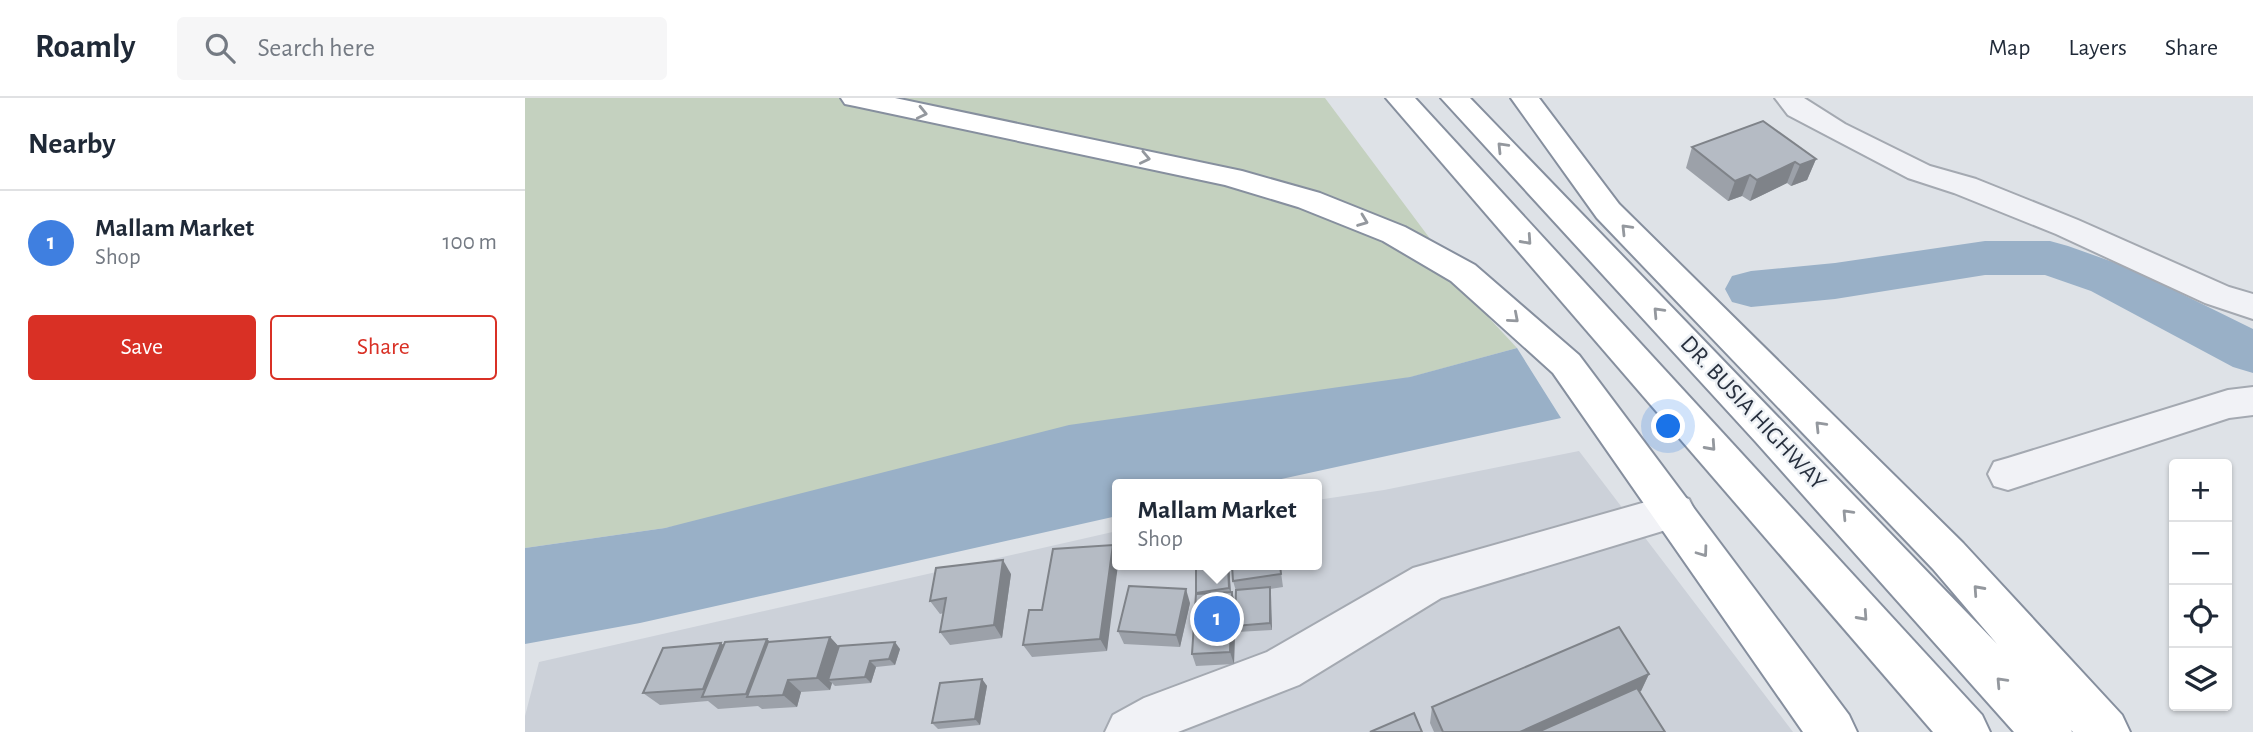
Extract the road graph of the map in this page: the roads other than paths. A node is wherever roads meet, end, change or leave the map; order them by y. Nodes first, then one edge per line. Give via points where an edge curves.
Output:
1 (855, 98) edge
2 (1400, 98) edge
3 (1455, 98) edge
4 (1525, 98) edge
5 (1789, 98) edge
6 (2253, 307) edge
7 (2253, 401) edge
8 (2008, 474) dead end
9 (1674, 512) junction
10 (1131, 732) edge
11 (1832, 732) edge
12 (1965, 732) edge
13 (2047, 732) edge
14 (2105, 732) edge

1 -> 9 highway via 1231,177 1310,200 1394,234 1463,273 1566,364
2 -> 12 highway
13 -> 3 highway, DR. BUSIA HIGHWAY
14 -> 4 highway via 1948,556 1608,211
5 - 6 street via 1798,109 1919,172 2067,227
7 - 8 street via 2228,404
9 - 10 street via 1429,582 1282,669 1161,715
9 -> 11 highway

